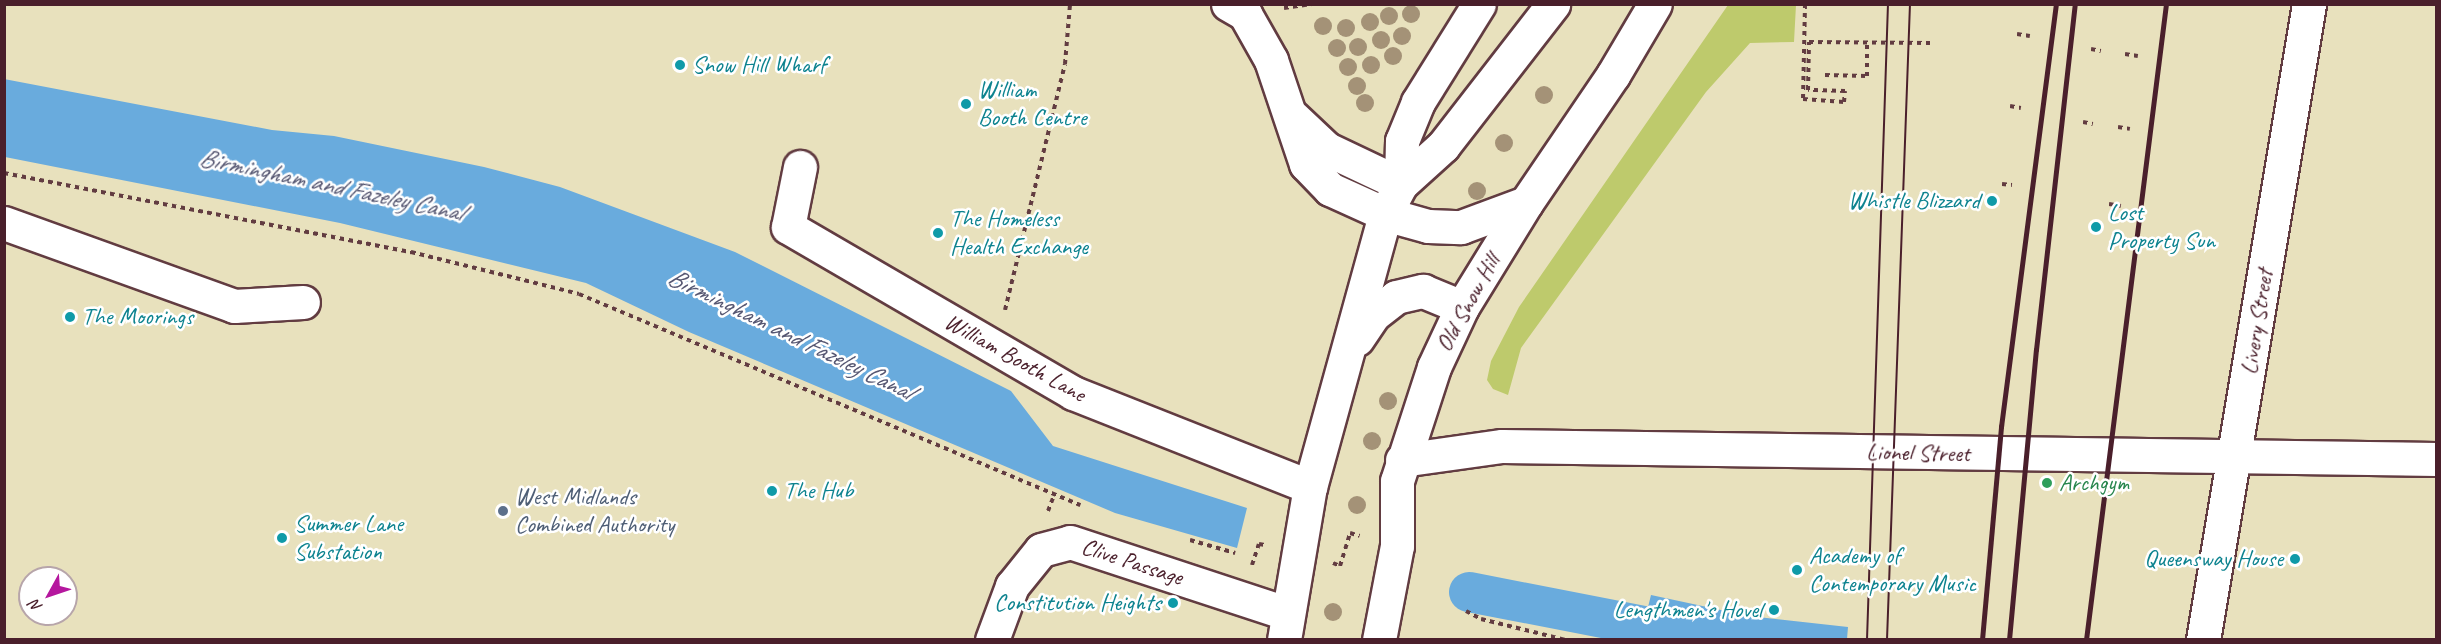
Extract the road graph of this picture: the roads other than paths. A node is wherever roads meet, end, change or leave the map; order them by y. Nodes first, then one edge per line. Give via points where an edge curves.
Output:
1 (1228, 4) edge
2 (1479, 4) edge
3 (1553, 4) edge
4 (1655, 4) edge
5 (2309, 4) edge
6 (1292, 116) junction
7 (800, 167) dead end
8 (1401, 184) junction
9 (1526, 203) junction
10 (1385, 214) junction
11 (4, 223) edge
12 (303, 302) dead end
13 (1462, 307) junction
14 (1349, 351) junction
15 (2235, 458) junction
16 (2436, 459) edge
17 (1401, 460) junction
18 (1310, 487) junction
19 (1384, 604) junction
20 (1285, 626) edge
21 (992, 639) edge
22 (1354, 639) edge
23 (1379, 639) edge
24 (2203, 639) edge

1 - 6 street via 1245,14 1271,60
2 - 8 street via 1418,102 1402,141
3 - 8 street via 1443,146
4 - 9 street, Old Snow Hill via 1613,75
5 - 15 street, Livery Street
6 - 8 street via 1327,149
6 - 10 street via 1306,164 1326,185
7 - 18 street, William Booth Lane via 788,227 1073,393
8 - 10 street
9 - 10 street via 1461,227 1428,226
9 - 13 street, Old Snow Hill
10 - 14 street
11 - 12 street via 234,306
13 - 14 street via 1423,291 1396,297 1373,315
13 - 17 street, Old Snow Hill via 1434,367
14 - 18 street
15 - 16 street, Lionel Street
15 - 17 street, Lionel Street via 1502,446
15 - 24 street, Livery Street
17 - 19 street, Old Snow Hill via 1397,481 1397,546
18 - 20 street
19 - 22 street
19 - 23 street, Old Snow Hill
20 - 21 street, Clive Passage via 1070,542 1041,550 1012,586

